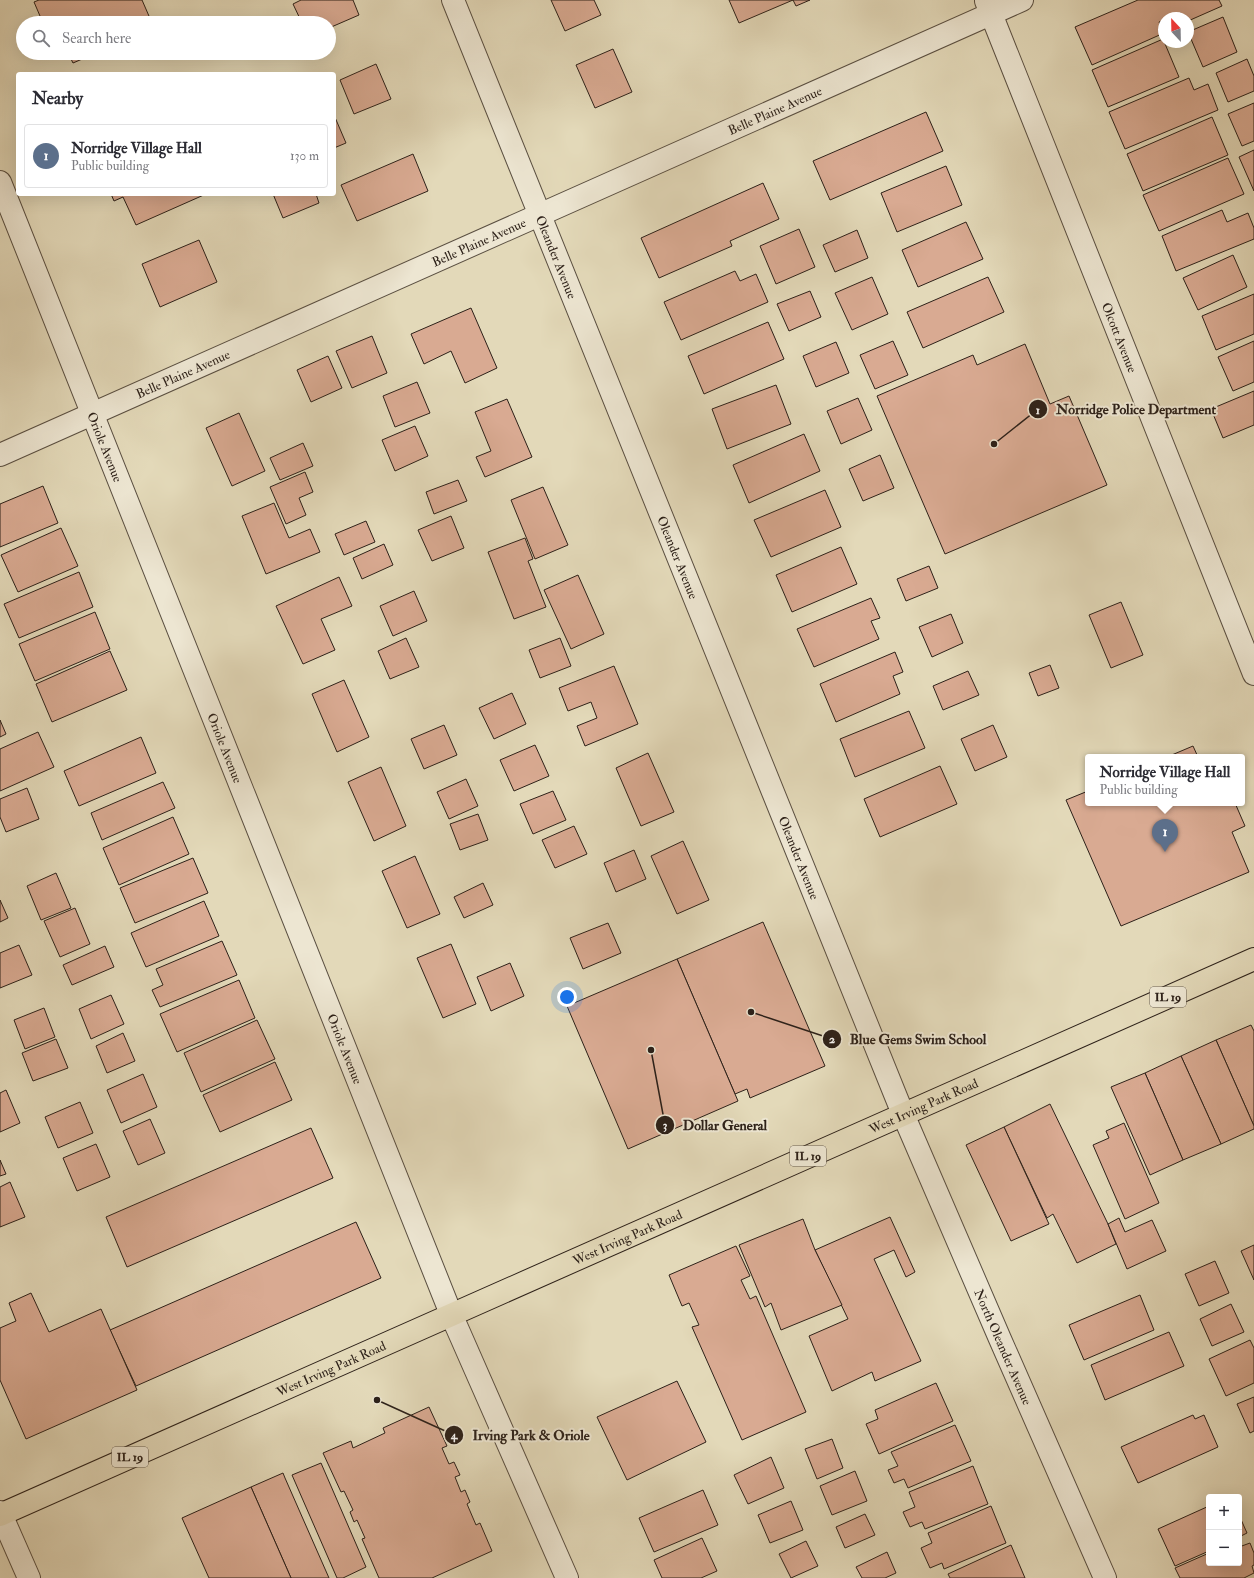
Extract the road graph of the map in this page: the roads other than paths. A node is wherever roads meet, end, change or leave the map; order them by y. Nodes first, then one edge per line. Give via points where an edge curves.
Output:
1 (453, 0) edge
2 (1022, 0) edge
3 (988, 7) edge
4 (0, 182) edge
5 (540, 214) junction
6 (92, 413) junction
7 (0, 455) edge
8 (1254, 674) edge
9 (1254, 959) edge
10 (903, 1114) junction
11 (451, 1314) junction
12 (0, 1514) edge
13 (29, 1578) edge
14 (567, 1578) edge
15 (1105, 1578) edge

1 - 5 street, Oleander Avenue
2 - 3 street, Belle Plaine Avenue
3 - 5 street, Belle Plaine Avenue
3 - 8 street, Olcott Avenue
4 - 6 street, Oriole Avenue
5 - 6 street, Belle Plaine Avenue
5 - 10 street, Oleander Avenue
6 - 7 street, Belle Plaine Avenue
6 - 11 street, Oriole Avenue
9 - 10 main road, West Irving Park Road / IL 19
10 - 11 main road, West Irving Park Road / IL 19
10 - 15 street, North Oleander Avenue
11 - 12 main road, West Irving Park Road / IL 19
11 - 14 street, Oriole Avenue
12 - 13 street

